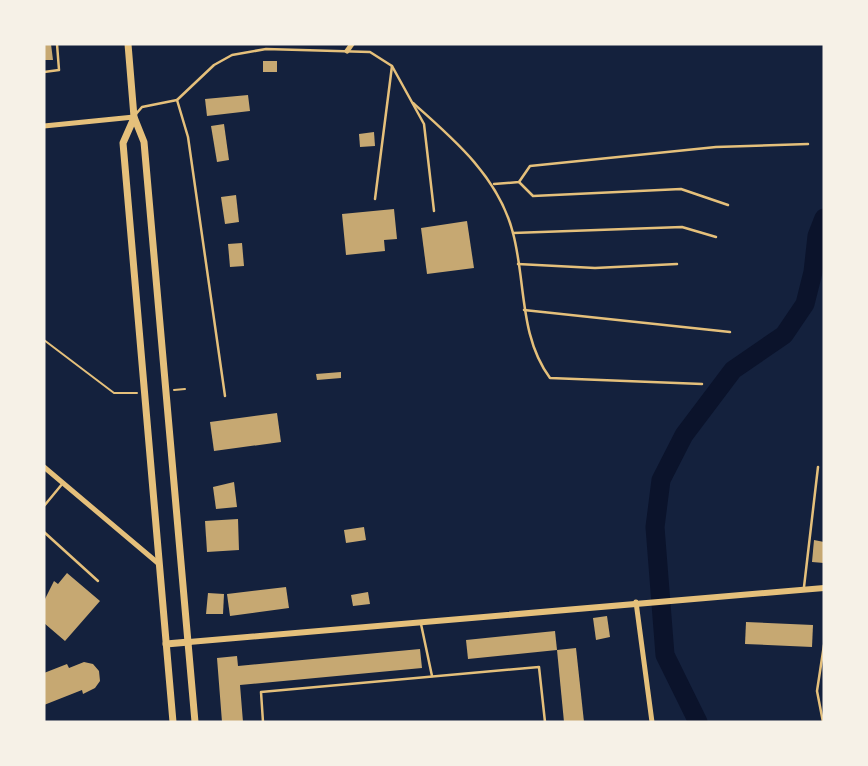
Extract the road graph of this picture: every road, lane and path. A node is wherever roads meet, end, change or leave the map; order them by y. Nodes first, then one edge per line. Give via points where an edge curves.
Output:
1 (57, 44) edge
2 (128, 44) edge
3 (352, 44) edge
4 (347, 51) junction
5 (392, 65) junction
6 (44, 72) edge
7 (177, 100) junction
8 (413, 103) junction
9 (134, 117) junction
10 (44, 126) edge
11 (808, 144) dead end
12 (519, 182) junction
13 (494, 184) junction
14 (376, 199) dead end
15 (728, 205) dead end
16 (434, 211) dead end
17 (513, 233) junction
18 (716, 237) dead end
19 (518, 264) junction
20 (677, 264) dead end
21 (524, 310) junction
22 (730, 332) dead end
23 (44, 340) edge
24 (702, 384) dead end
25 (185, 389) dead end
26 (166, 391) junction
27 (145, 393) junction
28 (225, 396) dead end
29 (44, 467) edge
30 (818, 467) dead end
31 (63, 483) junction
32 (44, 506) edge
33 (44, 532) edge
34 (159, 565) junction
35 (97, 581) dead end
36 (804, 587) junction
37 (824, 588) edge
38 (636, 602) junction
39 (421, 624) junction
40 (189, 642) junction
41 (166, 644) junction
42 (824, 645) edge
43 (432, 676) junction
44 (173, 722) edge
45 (195, 722) edge
46 (263, 722) edge
47 (545, 722) edge
48 (652, 722) edge
49 (823, 722) edge

1 - 6 lane via 59,70
2 - 9 main road
3 - 4 street
4 - 5 lane via 370,52
4 - 7 lane via 266,49 232,55 214,65
5 - 8 lane
5 - 14 lane
7 - 9 lane via 142,107
7 - 28 lane via 188,137
8 - 13 lane
8 - 16 lane via 424,124
9 - 10 street
9 - 26 main road via 144,142
9 - 27 main road via 123,143
11 - 12 lane via 716,147 530,166
12 - 13 lane
12 - 15 lane via 533,196 681,188
13 - 17 lane
17 - 18 lane via 682,227
17 - 19 lane
19 - 20 lane via 595,268
19 - 21 lane
21 - 22 lane
21 - 24 lane via 538,362 550,378
23 - 27 path via 114,393
25 - 26 path
26 - 40 main road
27 - 34 main road
29 - 31 street
30 - 36 lane
31 - 32 lane
31 - 34 street
33 - 35 lane
34 - 41 main road
36 - 37 street
36 - 38 street
38 - 39 street
38 - 48 street
39 - 40 street
39 - 43 lane
40 - 41 main road
40 - 45 main road
41 - 44 main road
42 - 49 lane via 817,691
43 - 46 lane via 261,692
43 - 47 lane via 539,667

